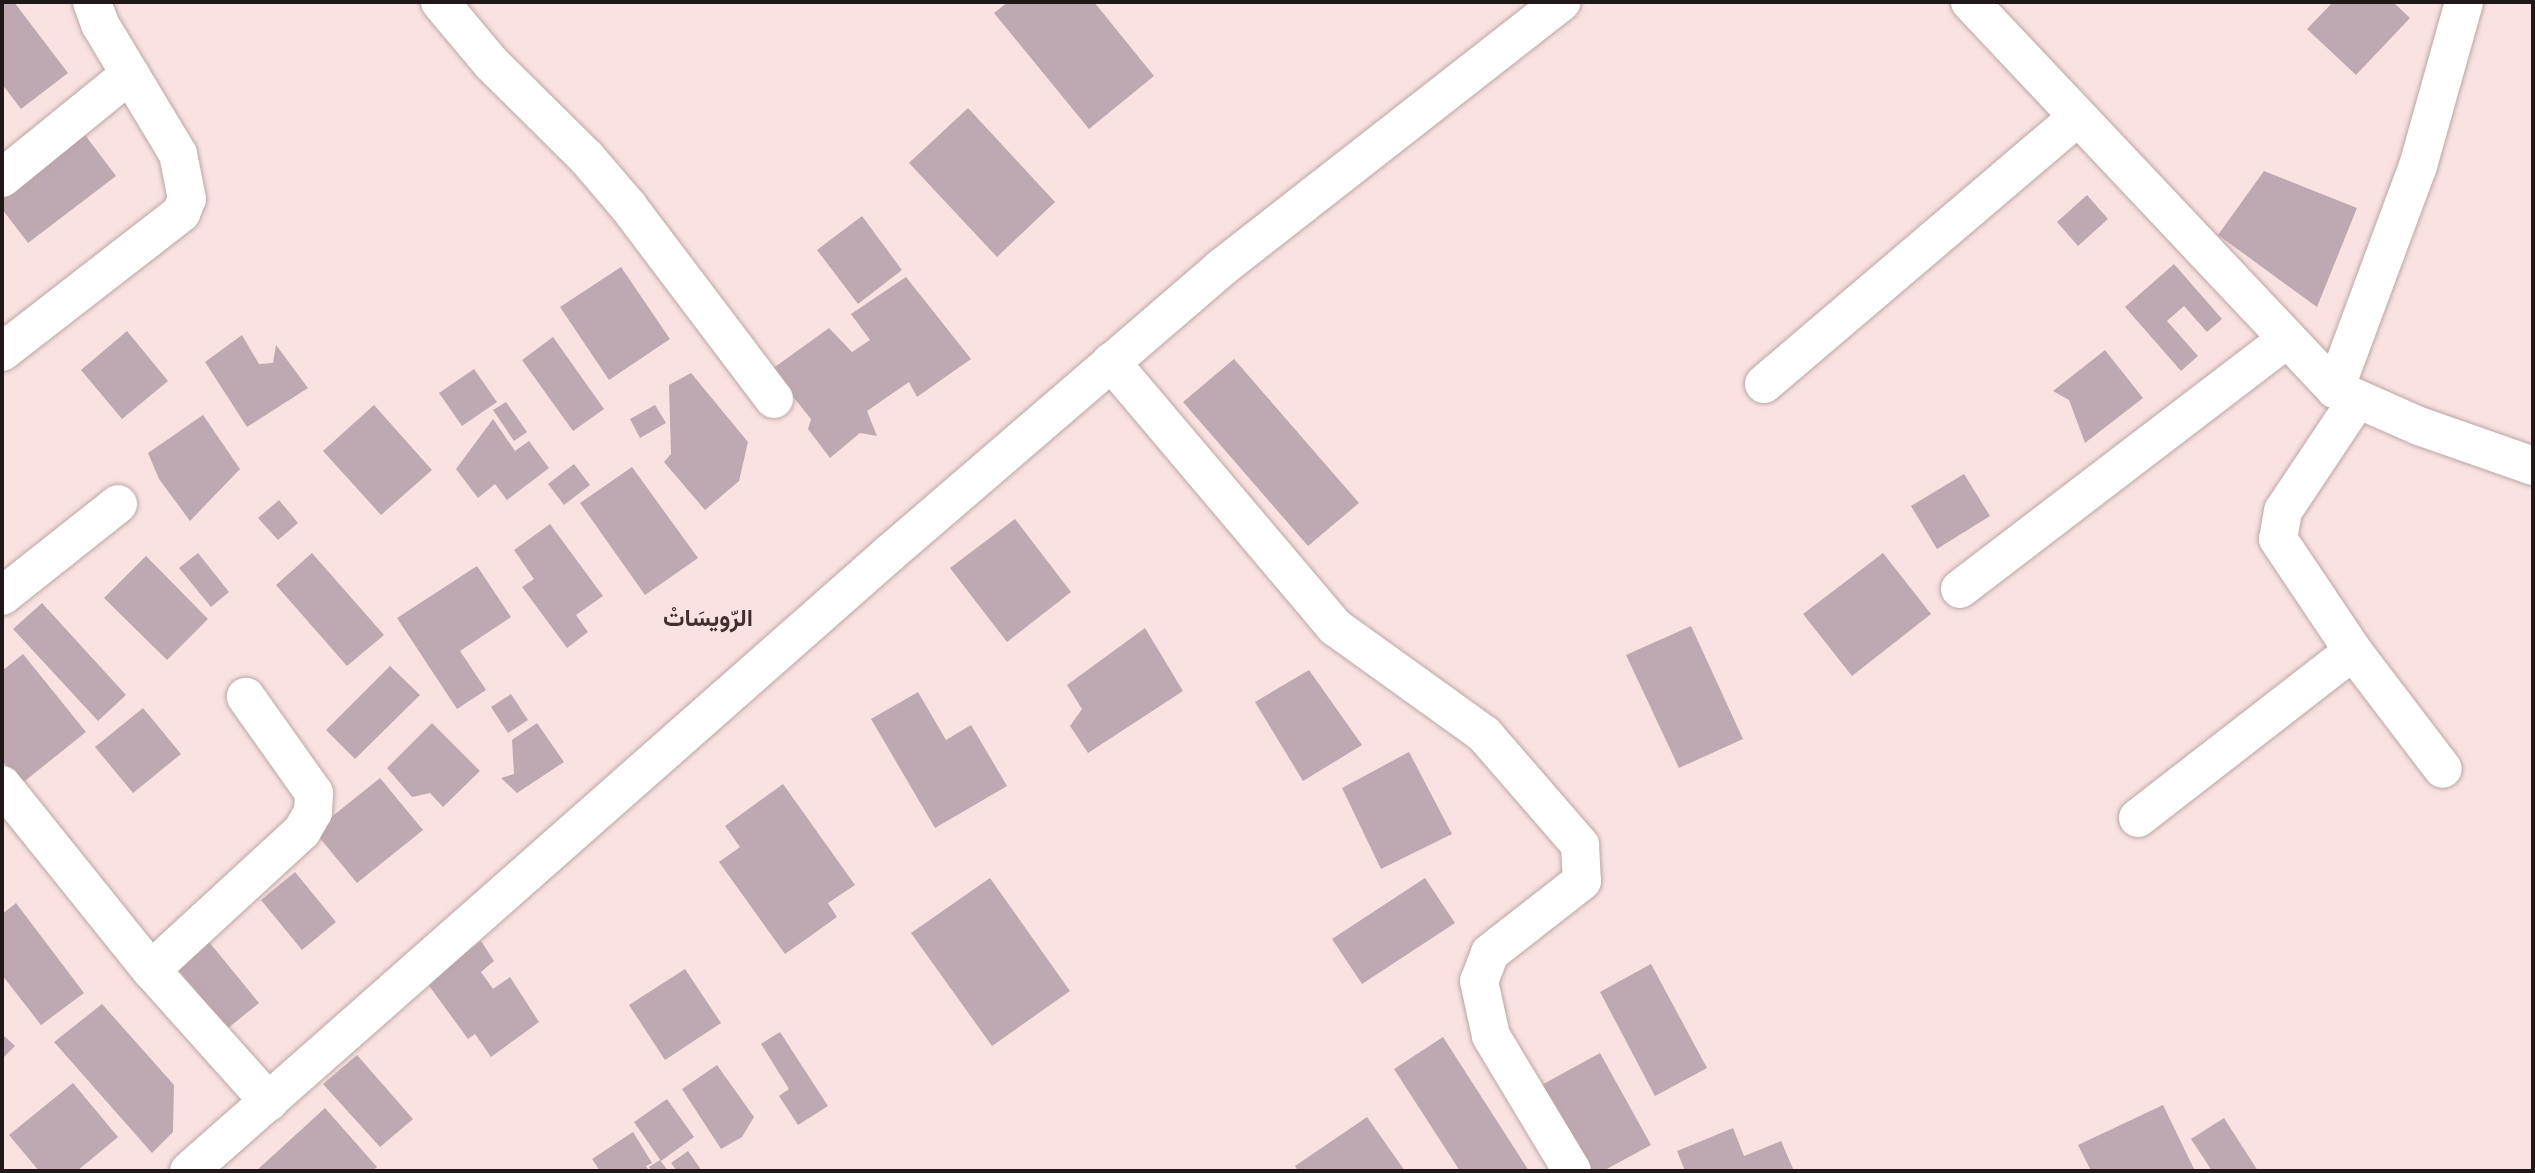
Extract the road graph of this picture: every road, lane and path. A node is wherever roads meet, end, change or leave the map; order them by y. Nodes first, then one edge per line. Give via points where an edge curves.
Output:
1 (92, 2) edge
2 (440, 2) edge
3 (1970, 2) edge
4 (2463, 2) edge
5 (1559, 3) edge
6 (130, 74) junction
7 (2077, 118) junction
8 (2, 178) edge
9 (2287, 339) junction
10 (2, 352) edge
11 (1111, 362) junction
12 (1764, 384) dead end
13 (2346, 394) junction
14 (774, 399) dead end
15 (2533, 466) edge
16 (118, 504) dead end
17 (1960, 589) dead end
18 (2, 596) edge
19 (2353, 651) junction
20 (246, 697) dead end
21 (2443, 769) dead end
22 (2, 785) edge
23 (2138, 818) dead end
24 (151, 970) junction
25 (269, 1102) junction
26 (188, 1171) edge
27 (1572, 1171) edge

1 - 6 street
2 - 14 street via 498,72 587,158 628,206
3 - 7 street
4 - 13 street via 2418,166
5 - 11 street via 1221,268
6 - 8 street
6 - 10 street via 178,154 187,199 181,213
7 - 9 street
7 - 12 street
9 - 13 street
9 - 17 street
11 - 25 street
11 - 27 street via 1335,627 1484,734 1580,845 1582,881 1490,953 1479,981 1491,1036
13 - 15 street
13 - 19 street via 2277,526 2278,539
16 - 18 street
19 - 21 street
19 - 23 street
20 - 24 street via 314,793 313,812 302,831
22 - 24 street
24 - 25 street
25 - 26 street

